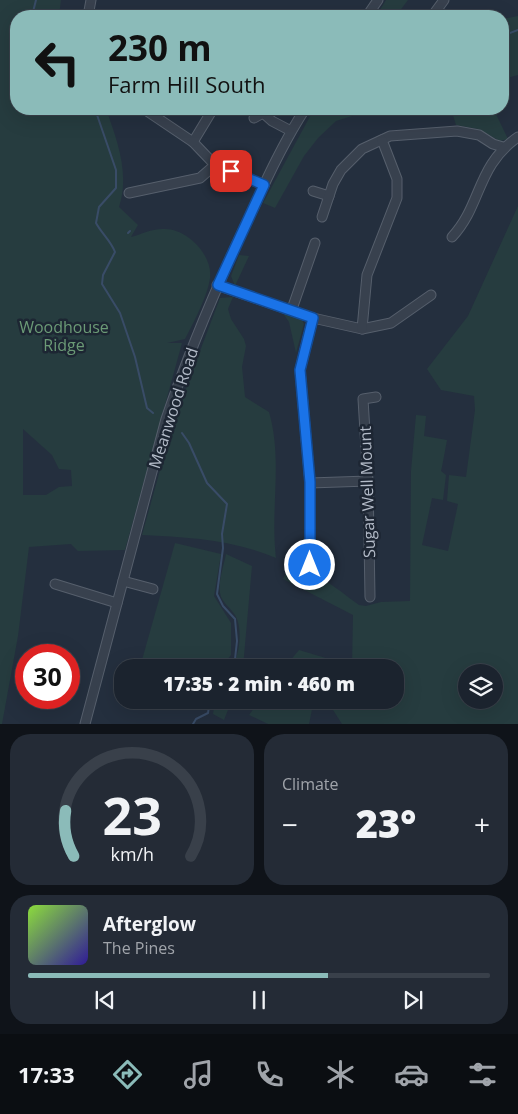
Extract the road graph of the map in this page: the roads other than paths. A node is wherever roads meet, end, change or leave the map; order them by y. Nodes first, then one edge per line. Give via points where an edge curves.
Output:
1 (153, 115) edge
2 (209, 115) edge
3 (258, 115) edge
4 (267, 115) edge
5 (301, 115) edge
6 (254, 118) dead end
7 (292, 130) junction
8 (518, 137) edge
9 (382, 140) junction
10 (193, 142) junction
11 (504, 147) junction
12 (215, 165) junction
13 (264, 185) junction
14 (313, 191) dead end
15 (129, 193) dead end
16 (329, 196) junction
17 (322, 217) dead end
18 (452, 237) dead end
19 (315, 243) dead end
20 (218, 285) junction
21 (431, 295) dead end
22 (292, 309) junction
23 (313, 318) junction
24 (362, 329) junction
25 (376, 397) dead end
26 (368, 481) junction
27 (310, 482) junction
28 (310, 565) dead end
29 (123, 581) junction
30 (55, 584) dead end
31 (153, 588) dead end
32 (370, 597) dead end
33 (117, 603) junction
34 (85, 724) edge

1 - 10 street
2 - 10 street
3 - 6 street
4 - 7 street
5 - 7 street, Meanwood Road
7 - 13 street, Meanwood Road
8 - 11 street
9 - 11 street via 390,136 457,131 479,135
9 - 16 street via 362,149 341,170
9 - 24 street via 396,179 397,198 367,275
10 - 12 street
11 - 18 street via 485,173 463,226
12 - 13 street
12 - 15 street via 200,178
13 - 20 street, Meanwood Road
14 - 16 street
16 - 17 street
19 - 22 street
20 - 22 street
20 - 29 street, Meanwood Road via 180,376 166,419
21 - 24 street via 391,323
22 - 23 street
23 - 24 street
23 - 27 street via 300,370
25 - 26 street, Sugar Well Mount via 363,399
26 - 27 street
26 - 32 street, Sugar Well Mount
27 - 28 street
29 - 31 street
29 - 33 street, Meanwood Road
30 - 33 street
33 - 34 street, Meanwood Road

